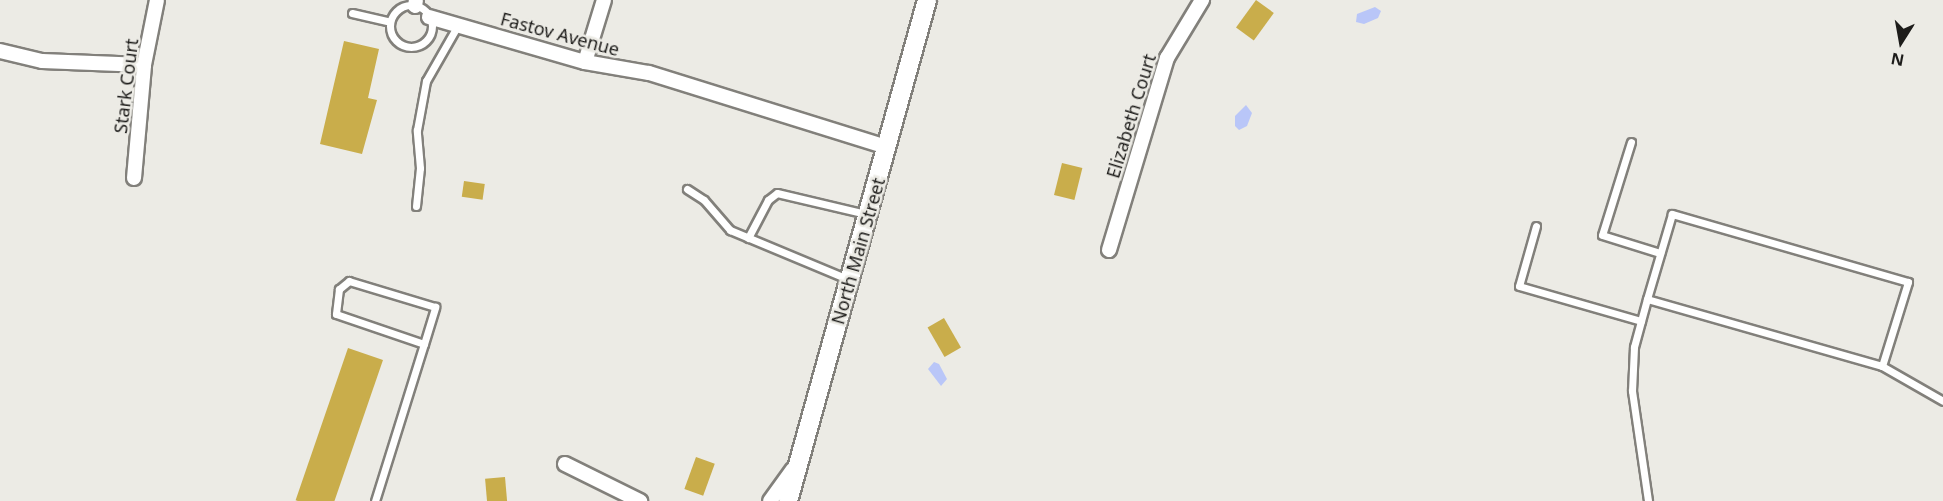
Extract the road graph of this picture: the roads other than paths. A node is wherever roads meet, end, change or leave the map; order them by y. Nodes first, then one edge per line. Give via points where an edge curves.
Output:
1 (157, 0) edge
2 (604, 0) edge
3 (927, 0) edge
4 (1202, 0) edge
5 (416, 3) edge
6 (352, 13) dead end
7 (429, 17) junction
8 (390, 22) junction
9 (458, 25) junction
10 (0, 51) edge
11 (585, 62) junction
12 (144, 65) junction
13 (1631, 142) dead end
14 (887, 147) junction
15 (134, 178) dead end
16 (687, 189) dead end
17 (416, 206) dead end
18 (868, 215) junction
19 (1536, 226) dead end
20 (748, 238) junction
21 (1109, 250) dead end
22 (1660, 253) junction
23 (850, 280) junction
24 (1647, 299) junction
25 (1641, 321) junction
26 (424, 344) junction
27 (1882, 366) junction
28 (1943, 401) edge
29 (800, 460) junction
30 (565, 464) dead end
31 (375, 501) edge
32 (640, 501) edge
33 (770, 501) edge
34 (788, 501) edge
35 (1648, 501) edge

1 - 12 street, Stark Court
2 - 11 street
3 - 14 main road, North Main Street
4 - 21 street, Elizabeth Court via 1167,58
5 - 7 lane
5 - 8 lane via 397,11
6 - 8 lane
7 - 8 lane via 431,32 416,46 396,41
7 - 9 street, Fastov Avenue
9 - 11 street, Fastov Avenue
9 - 17 lane via 426,81 417,130 420,168
10 - 12 street via 42,61
11 - 14 street, Fastov Avenue via 649,73
12 - 15 street, Stark Court
13 - 22 lane via 1602,235
14 - 18 main road, North Main Street
16 - 20 lane via 704,200 730,230
18 - 20 lane via 777,193 768,200
18 - 23 main road, North Main Street
19 - 25 lane via 1519,286
20 - 23 lane
22 - 24 lane
22 - 27 lane via 1672,214 1908,282
23 - 29 main road, North Main Street
24 - 25 lane
24 - 27 lane
25 - 35 lane via 1634,347 1632,391
26 - 26 lane via 336,314 339,289 349,281 435,308
26 - 31 lane
27 - 28 lane
29 - 33 street
29 - 34 main road, North Main Street
30 - 32 street

